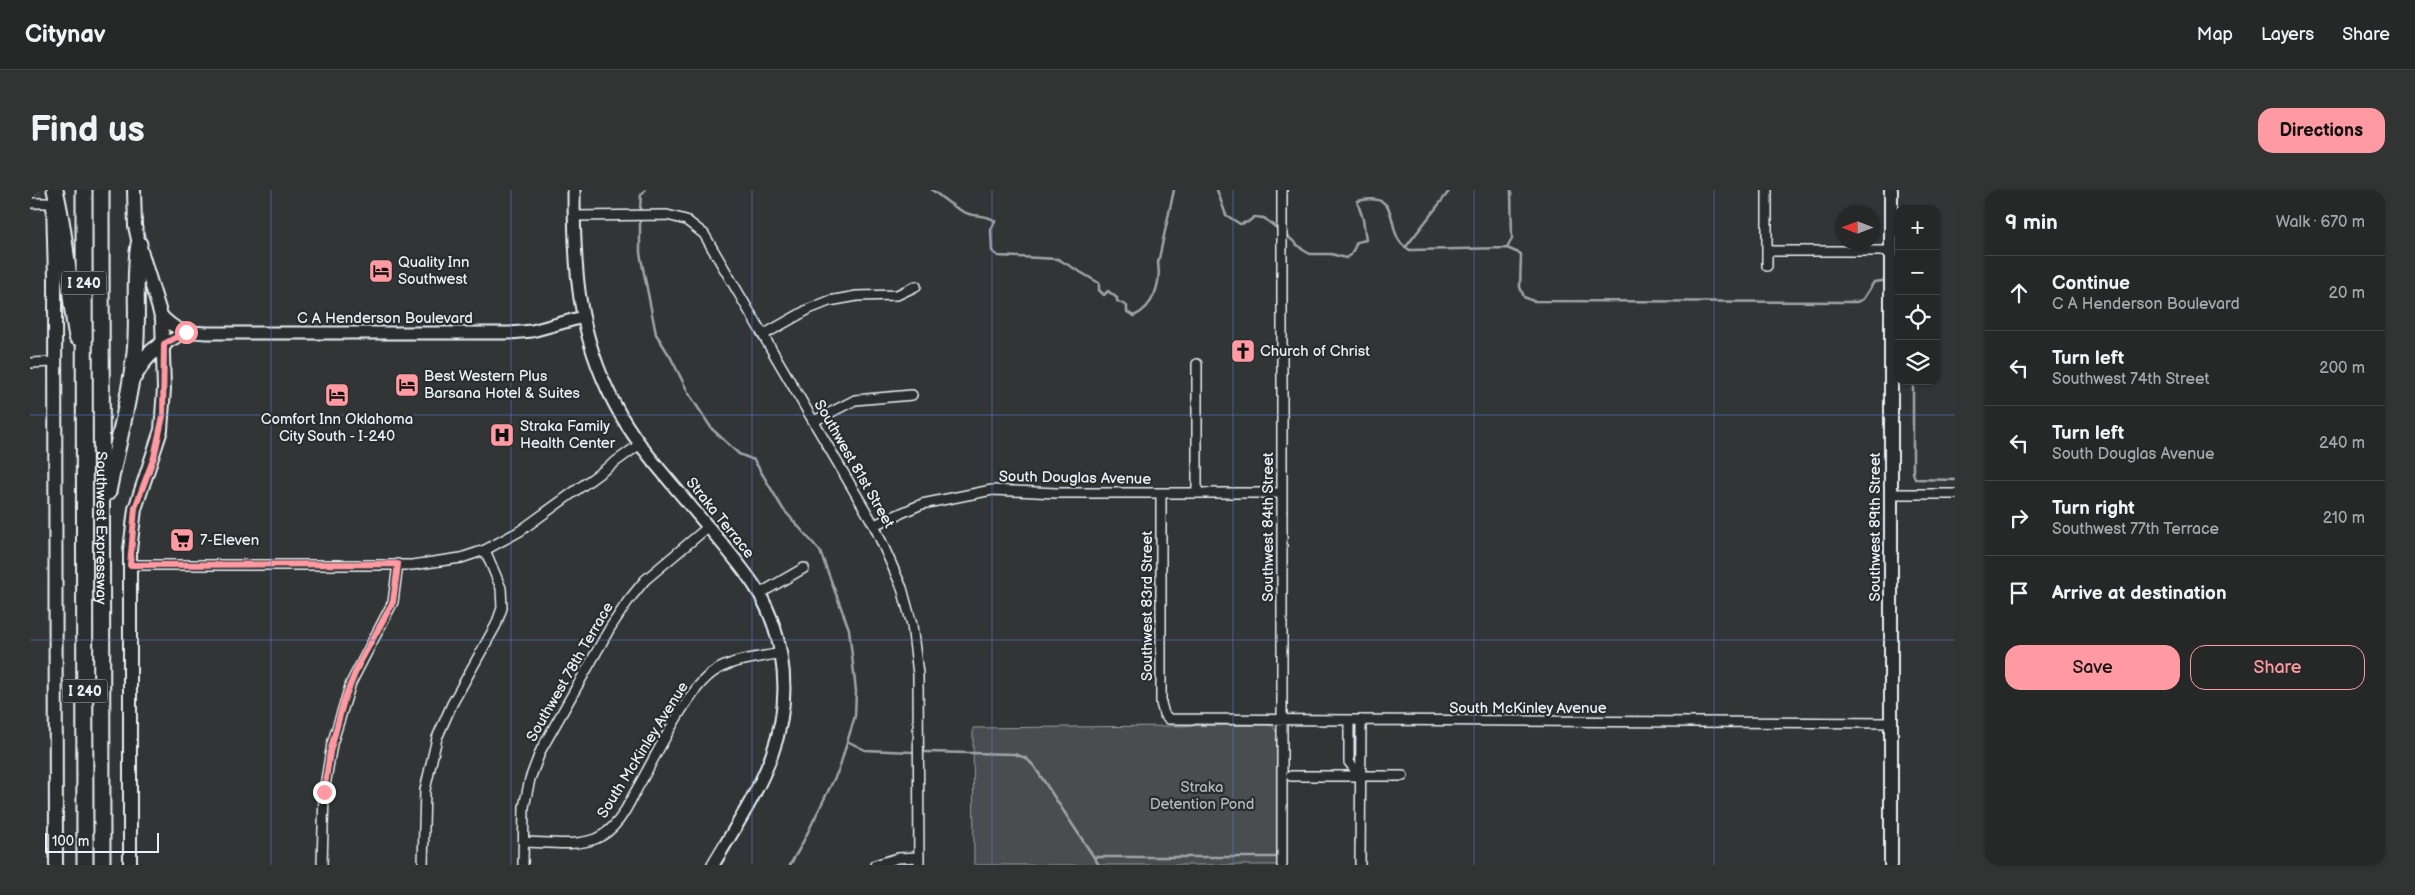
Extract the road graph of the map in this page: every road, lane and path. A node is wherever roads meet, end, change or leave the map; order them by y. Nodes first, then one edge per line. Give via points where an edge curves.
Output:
1 (84, 190) edge
2 (101, 190) edge
3 (134, 190) edge
4 (574, 190) edge
5 (1282, 190) edge
6 (1767, 190) edge
7 (1891, 190) edge
8 (53, 194) edge
9 (30, 203) edge
10 (574, 216) junction
11 (139, 244) junction
12 (1767, 251) junction
13 (1891, 251) junction
14 (1767, 266) dead end
15 (916, 286) dead end
16 (160, 314) junction
17 (583, 318) junction
18 (186, 332) junction
19 (763, 335) junction
20 (164, 344) junction
21 (55, 362) junction
22 (30, 363) edge
23 (1197, 364) dead end
24 (84, 376) junction
25 (131, 382) junction
26 (912, 395) dead end
27 (814, 421) junction
28 (640, 444) junction
29 (1161, 493) junction
30 (1282, 493) junction
31 (1197, 494) junction
32 (1891, 494) junction
33 (1955, 494) edge
34 (101, 523) junction
35 (874, 525) junction
36 (708, 527) junction
37 (485, 550) junction
38 (398, 564) junction
39 (130, 565) junction
40 (804, 568) dead end
41 (760, 594) junction
42 (781, 653) junction
43 (1166, 717) joint
44 (1361, 720) junction
45 (1282, 721) junction
46 (1349, 721) junction
47 (1891, 723) junction
48 (1291, 776) dead end
49 (1360, 776) junction
50 (1403, 776) dead end
51 (523, 842) junction
52 (919, 861) edge
53 (56, 865) edge
54 (86, 865) edge
55 (102, 865) edge
56 (130, 865) edge
57 (322, 865) edge
58 (423, 865) edge
59 (523, 865) edge
60 (713, 865) edge
61 (875, 865) edge
62 (1282, 865) edge
63 (1360, 865) edge
64 (1891, 865) edge

1 - 24 highway, Southwest Expressway / I 240
2 - 34 highway, Southwest Expressway / I 240
3 - 11 main road
4 - 10 street, Straka Terrace
5 - 30 street, Southwest 84th Street
6 - 12 street
7 - 13 main road, Southwest 89th Street
8 - 9 street
8 - 21 main road
8 - 24 highway via 62,219 71,306
10 - 17 street, Straka Terrace via 574,262
10 - 19 street, Southwest 81st Street via 666,215 694,224 710,242
11 - 16 main road
11 - 25 highway via 136,263 137,331
12 - 13 street
12 - 14 street
13 - 32 main road, Southwest 89th Street
15 - 19 street via 897,295 857,296 830,301 808,309
16 - 18 street via 171,326
16 - 20 main road
17 - 18 street, C A Henderson Boulevard via 510,333
17 - 28 street, Straka Terrace via 602,379
18 - 20 street, C A Henderson Boulevard
19 - 27 street, Southwest 81st Street
20 - 25 highway via 143,360
20 - 39 main road via 163,416 154,457 135,508
21 - 22 street
21 - 53 main road
23 - 31 street
24 - 54 highway, Southwest Expressway / I 240
25 - 34 highway
26 - 27 street via 855,400
27 - 35 street, Southwest 81st Street
28 - 36 street, Straka Terrace
28 - 37 street via 520,531
29 - 31 street, South Douglas Avenue
29 - 35 street, South Douglas Avenue via 984,490 922,504
29 - 43 street, Southwest 83rd Street via 1161,703
30 - 31 street, South Douglas Avenue
30 - 45 street, Southwest 84th Street
32 - 33 street
32 - 47 main road, Southwest 89th Street
34 - 55 highway, Southwest Expressway / I 240
35 - 52 street, Southwest 81st Street via 902,588 915,643 919,690
36 - 41 street, Straka Terrace
36 - 51 street, Southwest 78th Terrace via 645,580 610,628 535,765 524,807
37 - 38 street via 448,561
37 - 58 street via 500,588 502,608 437,738 425,790
38 - 39 street
38 - 57 street via 393,602 351,683 332,744 324,792
39 - 56 main road
40 - 41 street
41 - 42 street, Straka Terrace via 773,623
42 - 51 street, South McKinley Avenue via 729,664 704,678 622,816 606,833 594,840 581,842
42 - 60 street, Straka Terrace via 785,699 776,748
43 - 45 street, South McKinley Avenue via 1178,720
44 - 46 street, South McKinley Avenue
44 - 47 street, South McKinley Avenue
44 - 49 street
45 - 46 street, South McKinley Avenue
45 - 62 street, Southwest 84th Street
46 - 49 street via 1349,762
47 - 64 main road, Southwest 89th Street
48 - 49 street
49 - 50 street
49 - 63 street
51 - 59 street, Southwest 78th Terrace
52 - 61 street via 898,858

